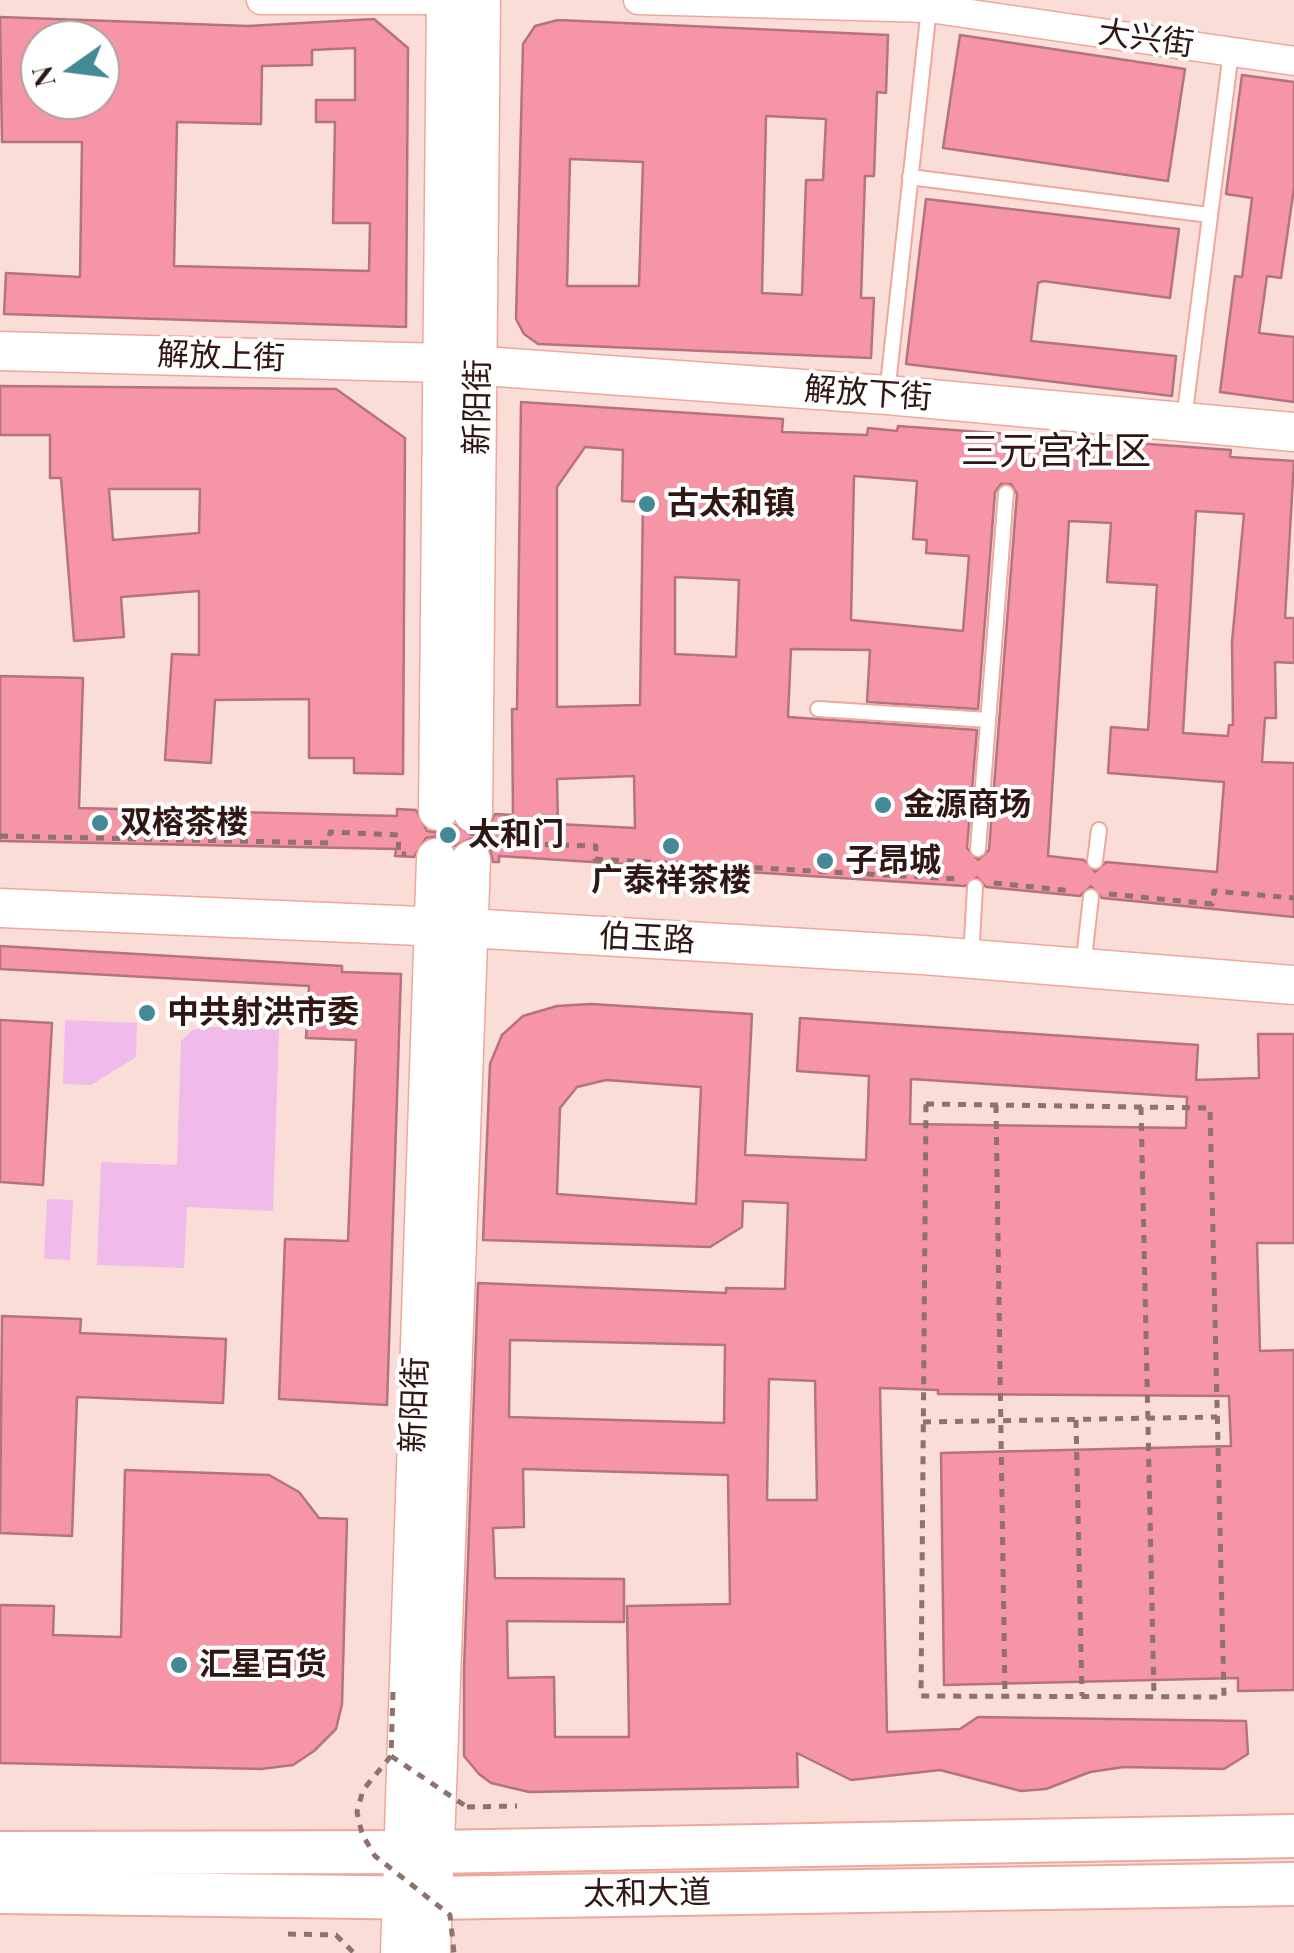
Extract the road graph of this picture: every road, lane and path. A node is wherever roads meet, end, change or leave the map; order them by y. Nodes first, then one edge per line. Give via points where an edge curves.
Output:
1 (260, 0) edge
2 (638, 0) edge
3 (458, 1) edge
4 (929, 8) junction
5 (1231, 52) junction
6 (1294, 61) edge
7 (910, 176) junction
8 (1208, 216) junction
9 (0, 351) edge
10 (460, 365) junction
11 (888, 395) junction
12 (1184, 420) junction
13 (1294, 432) edge
14 (1006, 493) dead end
15 (818, 709) dead end
16 (988, 720) junction
17 (456, 812) dead end
18 (1099, 830) dead end
19 (0, 836) edge
20 (978, 849) dead end
21 (455, 858) junction
22 (1095, 860) dead end
23 (976, 886) dead end
24 (1074, 891) dead end
25 (1092, 895) joint
26 (1294, 898) edge
27 (0, 908) edge
28 (448, 927) junction
29 (971, 959) junction
30 (1083, 968) junction
31 (1294, 985) edge
32 (996, 1105) junction
33 (1140, 1107) junction
34 (1217, 1417) junction
35 (1147, 1418) junction
36 (1076, 1420) junction
37 (1001, 1421) junction
38 (923, 1422) junction
39 (393, 1692) dead end
40 (1005, 1696) junction
41 (1082, 1696) junction
42 (1154, 1697) junction
43 (391, 1756) junction
44 (517, 1806) dead end
45 (1294, 1836) edge
46 (418, 1852) junction
47 (0, 1853) edge
48 (1294, 1884) edge
49 (0, 1892) edge
50 (416, 1898) junction
51 (288, 1934) dead end
52 (354, 1953) edge
53 (400, 1953) edge
54 (430, 1953) edge
55 (454, 1953) edge

1 - 3 street
2 - 4 street, 大兴街
3 - 10 main road, 新阳街
4 - 5 street, 大兴街
4 - 7 lane
5 - 6 street, 大兴街
5 - 8 lane
7 - 8 lane
7 - 11 lane
8 - 12 lane
9 - 10 main road, 解放上街
10 - 11 main road, 解放下街
10 - 17 main road, 新阳街
11 - 12 main road, 解放下街 via 1012,412
12 - 13 main road, 解放下街
14 - 16 lane
15 - 16 lane
16 - 20 lane
18 - 22 lane
19 - 21 path via 329,843 330,832 347,832 399,835 398,854
21 - 24 path via 497,840 596,846 595,859 875,872
21 - 28 main road, 新阳街
23 - 29 lane
25 - 26 path via 1212,904 1214,890
25 - 30 lane
27 - 28 main road, 伯玉路
28 - 29 main road, 伯玉路
28 - 46 main road, 新阳街
29 - 30 main road, 伯玉路
30 - 31 main road, 伯玉路
32 - 33 path
32 - 37 path
32 - 38 path via 926,1104
33 - 34 path via 1210,1108
33 - 35 path
34 - 35 path
34 - 42 path via 1224,1697
35 - 36 path
35 - 42 path
36 - 37 path
36 - 41 path
37 - 38 path
37 - 40 path
38 - 40 path via 922,1696
39 - 43 path, bridge
40 - 41 path
41 - 42 path
43 - 44 path, bridge via 468,1806
43 - 55 path, bridge via 364,1790 357,1812 362,1834 375,1856 450,1915
45 - 46 main road, 太和大道
46 - 47 main road, 太和大道
46 - 50 main road, 新阳街
48 - 50 main road, 太和大道
49 - 50 main road, 太和大道
50 - 53 main road, 新阳街
50 - 54 main road, 新阳街
51 - 52 path via 336,1935

